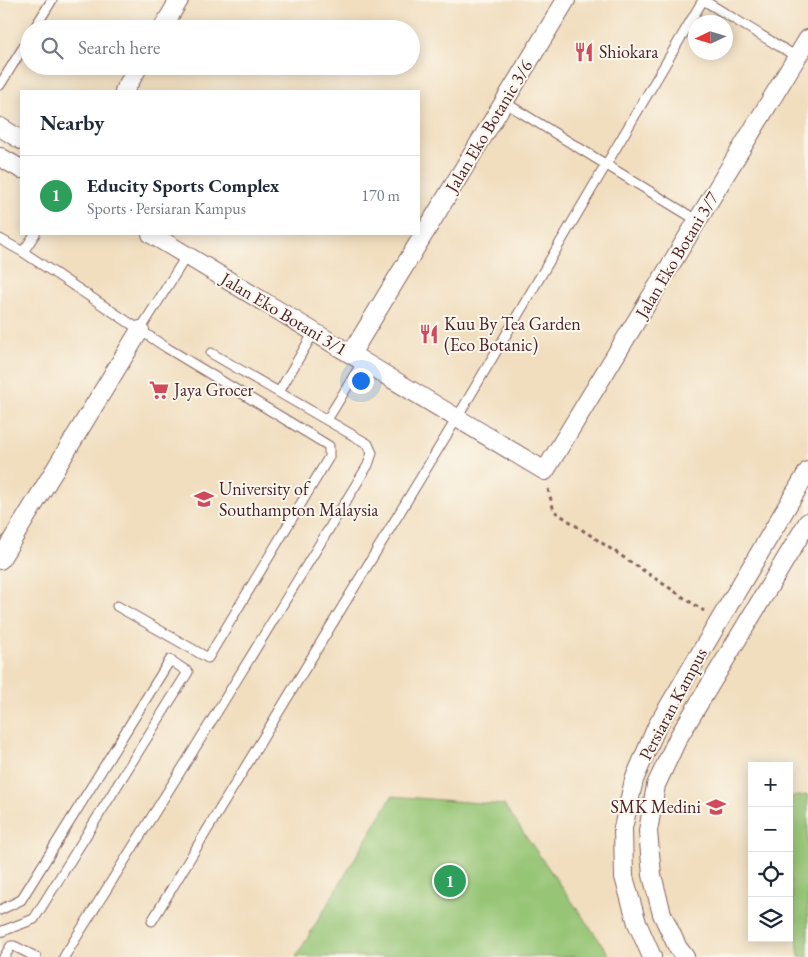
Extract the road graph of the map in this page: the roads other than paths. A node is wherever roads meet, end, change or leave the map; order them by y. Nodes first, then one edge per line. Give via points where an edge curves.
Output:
1 (52, 0) edge
2 (179, 0) edge
3 (566, 0) edge
4 (703, 0) edge
5 (40, 20) edge
6 (167, 20) edge
7 (808, 39) edge
8 (20, 53) edge
9 (797, 57) junction
10 (134, 75) edge
11 (0, 85) edge
12 (125, 90) edge
13 (504, 102) junction
14 (0, 127) edge
15 (20, 139) edge
16 (0, 157) edge
17 (606, 164) junction
18 (20, 168) edge
19 (698, 221) junction
20 (33, 235) edge
21 (153, 235) edge
22 (0, 239) edge
23 (22, 252) junction
24 (187, 255) junction
25 (140, 330) junction
26 (314, 332) junction
27 (211, 353) dead end
28 (357, 358) junction
29 (279, 392) junction
30 (457, 418) junction
31 (327, 420) junction
32 (808, 470) edge
33 (545, 471) joint
34 (808, 522) edge
35 (0, 560) edge
36 (117, 606) dead end
37 (0, 910) edge
38 (152, 921) dead end
39 (0, 932) edge
40 (4, 957) edge
41 (36, 957) edge
42 (64, 957) edge
43 (652, 957) edge
44 (685, 957) edge

1 - 5 lane
2 - 6 street
3 - 13 street, Jalan Eko Botanic 3/6
4 - 9 lane
4 - 17 lane
7 - 9 street, Jalan Eko Botani 3/7
8 - 11 lane
9 - 19 street, Jalan Eko Botani 3/7
10 - 12 street
13 - 17 lane
13 - 28 street, Jalan Eko Botanic 3/6
14 - 15 street
16 - 18 street
17 - 19 lane
17 - 30 lane
19 - 33 street, Jalan Eko Botani 3/7
20 - 23 lane
21 - 24 street, Jalan Eko Botani 3/1
22 - 23 lane
23 - 25 lane
24 - 25 lane
24 - 26 street, Jalan Eko Botani 3/1
25 - 35 street
25 - 36 lane via 329,446 329,457 208,658
26 - 28 street, Jalan Eko Botani 3/1
26 - 29 lane
27 - 29 lane
28 - 30 street, Jalan Eko Botani 3/1
28 - 31 lane
29 - 31 lane
30 - 33 street, Jalan Eko Botani 3/1
30 - 38 lane
31 - 42 lane via 368,444 372,453 368,464
32 - 43 street, Persiaran Kampus via 657,726 634,780 623,828 624,877 637,923
34 - 44 street, Persiaran Kampus via 678,738 656,786 648,831 652,875 662,914
37 - 39 lane via 21,900 170,660 188,672 34,919
40 - 41 lane via 11,946

